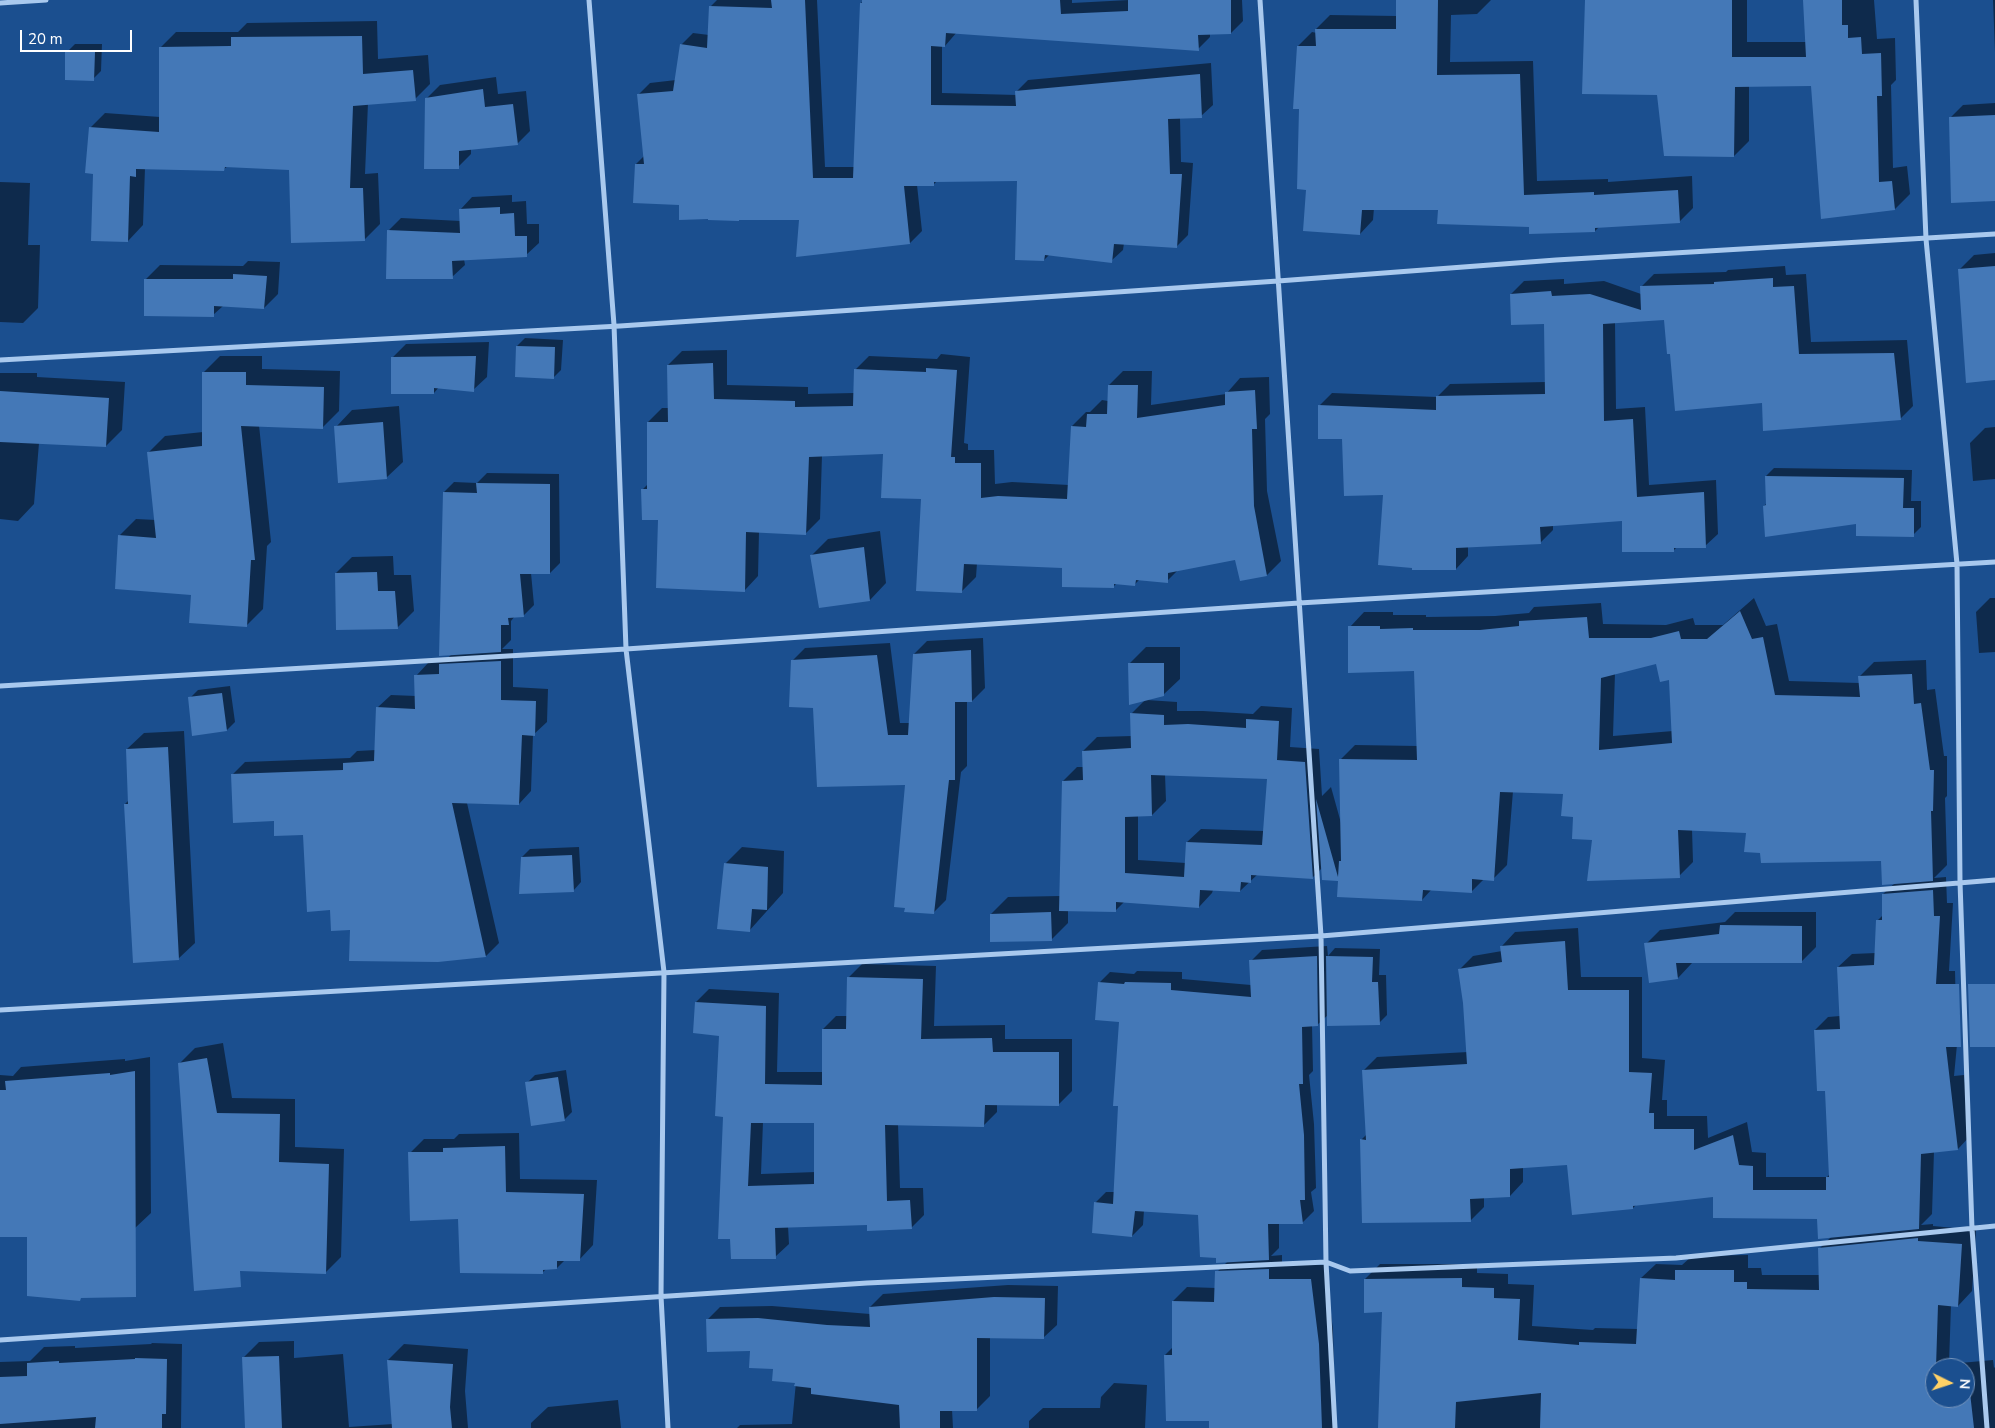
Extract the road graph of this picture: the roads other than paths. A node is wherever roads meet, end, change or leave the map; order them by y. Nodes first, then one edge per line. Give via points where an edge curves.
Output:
1 (46, 0) edge
2 (589, 0) edge
3 (1260, 0) edge
4 (1916, 0) edge
5 (0, 3) edge
6 (1995, 234) edge
7 (1926, 239) junction
8 (1278, 281) junction
9 (614, 326) junction
10 (0, 360) edge
11 (1995, 562) edge
12 (1958, 564) junction
13 (1299, 603) junction
14 (626, 650) junction
15 (0, 686) edge
16 (1995, 880) edge
17 (1960, 882) junction
18 (1321, 936) junction
19 (664, 972) junction
20 (0, 1010) edge
21 (1995, 1226) edge
22 (1972, 1229) junction
23 (1326, 1262) junction
24 (661, 1296) junction
25 (0, 1340) edge
26 (668, 1428) edge
27 (1335, 1428) edge
28 (1987, 1428) edge

1 - 5 street
2 - 9 street
3 - 8 street
4 - 7 street
6 - 7 street
7 - 8 street via 1556,260
7 - 12 street
8 - 9 street
8 - 13 street
9 - 10 street
9 - 14 street
11 - 12 street
12 - 13 street
12 - 17 street
13 - 14 street
13 - 18 street
14 - 15 street
14 - 19 street
16 - 17 street
17 - 18 street
17 - 22 street
18 - 19 street
18 - 23 street
19 - 20 street
19 - 24 street
21 - 22 street
22 - 23 street via 1676,1258 1350,1271
22 - 28 street
23 - 24 street via 866,1283
23 - 27 street
24 - 25 street
24 - 26 street

